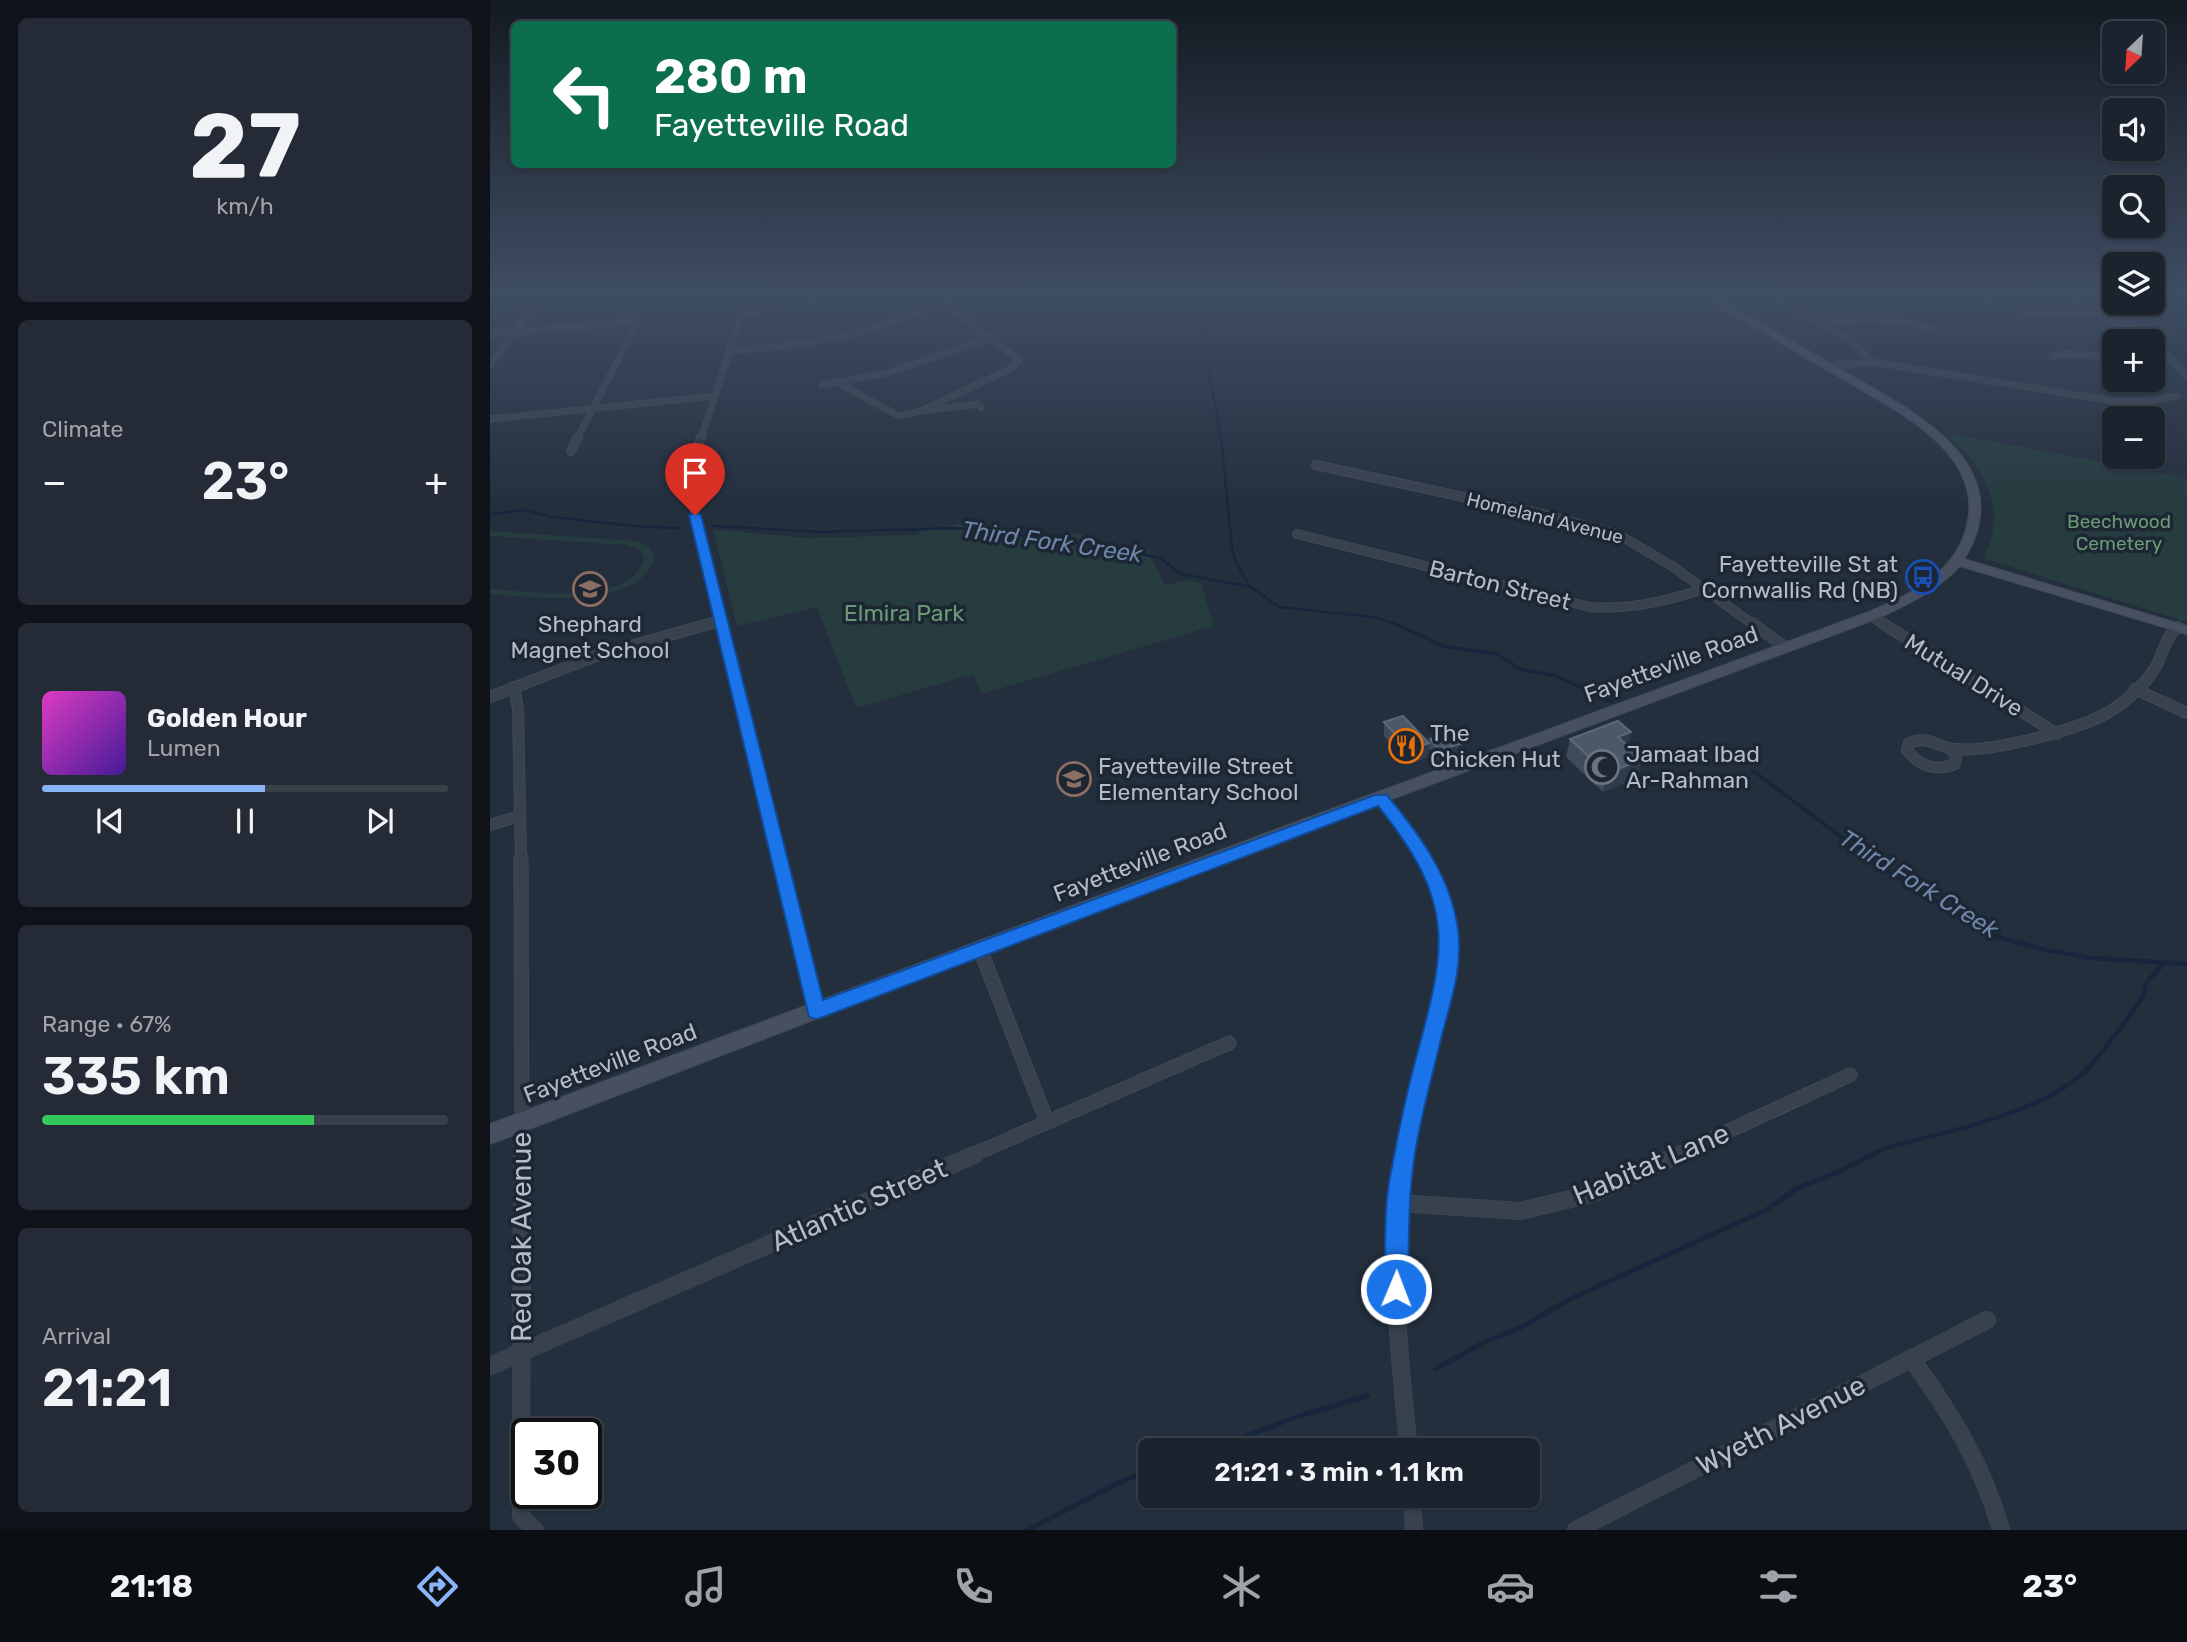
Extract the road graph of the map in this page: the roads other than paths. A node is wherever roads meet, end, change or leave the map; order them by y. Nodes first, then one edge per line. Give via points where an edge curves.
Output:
1 (617, 362) edge
2 (725, 362) edge
3 (920, 362) edge
4 (1018, 362) edge
5 (1820, 362) edge
6 (1867, 362) edge
7 (1874, 362) edge
8 (2175, 362) edge
9 (1826, 366) junction
10 (2187, 377) edge
11 (839, 383) junction
12 (2187, 383) edge
13 (822, 385) dead end
14 (715, 396) junction
15 (2177, 396) junction
16 (2187, 399) edge
17 (981, 407) dead end
18 (593, 409) junction
19 (921, 411) junction
20 (490, 419) edge
21 (571, 451) dead end
22 (1316, 465) dead end
23 (1297, 534) dead end
24 (1958, 561) junction
25 (1704, 589) junction
26 (1871, 616) junction
27 (719, 621) junction
28 (2182, 628) edge
29 (1786, 648) junction
30 (514, 687) junction
31 (2135, 689) junction
32 (490, 696) edge
33 (2187, 713) edge
34 (2057, 734) junction
35 (1951, 749) dead end
36 (1381, 799) junction
37 (520, 816) junction
38 (490, 825) edge
39 (980, 949) junction
40 (816, 1011) junction
41 (1229, 1043) dead end
42 (1850, 1075) dead end
43 (521, 1122) junction
44 (1048, 1122) junction
45 (490, 1134) edge
46 (1399, 1203) junction
47 (1987, 1320) dead end
48 (521, 1353) junction
49 (1911, 1359) junction
50 (490, 1366) edge
51 (1408, 1438) edge
52 (1413, 1508) edge
53 (536, 1530) edge
54 (1414, 1530) edge
55 (1576, 1530) edge
56 (2001, 1530) edge

1 - 18 street
2 - 14 street
3 - 11 street
4 - 19 street
5 - 9 main road, Fayetteville Road
6 - 9 street
7 - 15 street via 2101,400 2150,401
8 - 10 street
9 - 24 main road, Fayetteville Road via 1911,417 1959,463 1972,489 1975,514
11 - 13 street
11 - 19 street via 899,416
12 - 15 street
14 - 18 street
14 - 27 street via 692,475 695,515
15 - 16 street
17 - 19 street
18 - 20 street
18 - 21 street
22 - 25 street, Homeland Avenue via 1599,528 1637,543
23 - 25 street, Barton Street via 1590,607 1644,608
24 - 26 main road, Fayetteville Road via 1927,589
24 - 28 main road
25 - 29 street, Homeland Avenue
26 - 29 main road, Fayetteville Road
26 - 34 street, Mutual Drive
27 - 30 street via 608,652
27 - 40 street
28 - 31 street via 2171,632 2149,676
29 - 36 main road, Fayetteville Road
30 - 32 street
30 - 37 street, Red Oak Avenue
31 - 33 street
31 - 34 street via 2095,719
34 - 35 street
36 - 39 main road, Fayetteville Road
36 - 46 street via 1428,865 1449,931 1444,990 1407,1140
37 - 38 street
37 - 43 street, Red Oak Avenue
39 - 40 main road, Fayetteville Road
39 - 44 street
40 - 43 main road, Fayetteville Road
41 - 44 street, Atlantic Street
42 - 46 street, Habitat Lane via 1592,1194 1559,1204 1520,1212
43 - 45 main road, Fayetteville Road
43 - 48 street, Red Oak Avenue
44 - 48 street, Atlantic Street
46 - 51 street via 1396,1289
47 - 49 street, Wyeth Avenue
48 - 50 street, Atlantic Street
48 - 53 street, Red Oak Avenue via 521,1516
49 - 55 street, Wyeth Avenue
49 - 56 street via 1977,1459
52 - 54 street

